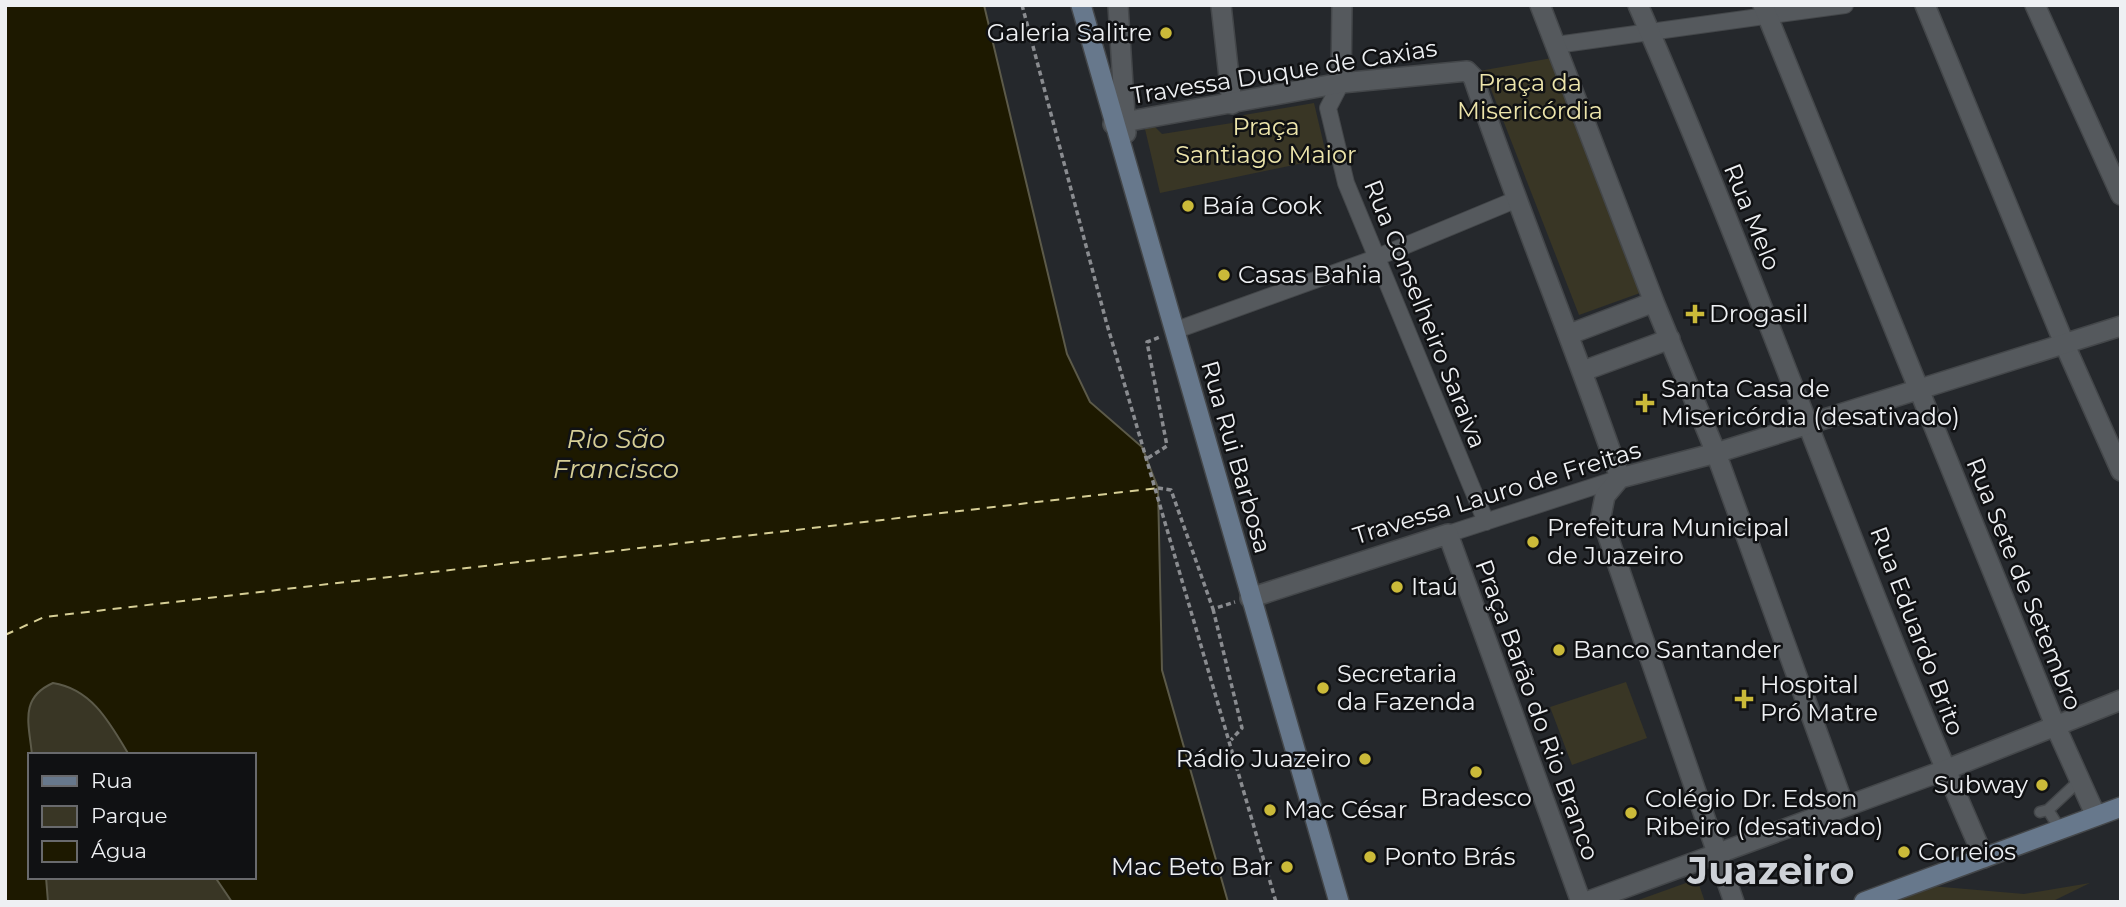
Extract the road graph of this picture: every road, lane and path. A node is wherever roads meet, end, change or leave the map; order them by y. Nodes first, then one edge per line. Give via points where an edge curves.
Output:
1 (1022, 5) edge
2 (1081, 5) edge
3 (1118, 5) edge
4 (1221, 5) edge
5 (1342, 5) edge
6 (1540, 5) edge
7 (1638, 5) edge
8 (1846, 5) edge
9 (1925, 5) edge
10 (2035, 5) edge
11 (1765, 12) edge
12 (1649, 31) junction
13 (1556, 45) junction
14 (1341, 83) junction
15 (1232, 104) junction
16 (1120, 122) junction
17 (2121, 195) edge
18 (1515, 200) junction
19 (1379, 257) junction
20 (1654, 302) junction
21 (2121, 326) edge
22 (1178, 329) junction
23 (1570, 334) junction
24 (1670, 339) junction
25 (2064, 343) junction
26 (1583, 371) junction
27 (1917, 389) junction
28 (1809, 422) junction
29 (1716, 453) junction
30 (1148, 458) junction
31 (2121, 471) edge
32 (1620, 478) junction
33 (1158, 488) dead end
34 (1486, 522) junction
35 (1448, 534) junction
36 (1250, 598) junction
37 (1213, 609) junction
38 (2121, 700) edge
39 (2055, 725) junction
40 (1231, 741) junction
41 (1945, 770) junction
42 (2080, 780) junction
43 (1844, 806) junction
44 (2121, 807) edge
45 (2096, 816) junction
46 (2060, 829) junction
47 (1984, 844) junction
48 (1716, 853) junction
49 (1870, 901) edge
50 (1276, 902) edge
51 (1339, 902) edge
52 (1581, 902) edge
53 (1586, 902) edge
54 (1734, 902) edge

1 - 30 path via 1106,321
2 - 16 main road, Rua Rui Barbosa
3 - 16 street
4 - 15 street
5 - 14 street
6 - 13 street
7 - 12 street, Rua Melo
8 - 11 street
9 - 25 street
10 - 17 street
11 - 12 street
11 - 27 street, Rua Sete de Setembro
12 - 13 street
12 - 28 street, Rua Melo
13 - 20 street
14 - 15 street, Travessa Duque de Caxias
14 - 18 street, Travessa Duque de Caxias via 1462,70 1473,78
14 - 19 street, Rua Conselheiro Saraiva via 1328,108 1336,148 1346,183
15 - 16 street, Travessa Duque de Caxias
16 - 22 main road, Rua Rui Barbosa via 1124,152
18 - 19 street
18 - 23 street
19 - 22 street
19 - 34 street, Rua Conselheiro Saraiva
20 - 23 street
20 - 24 street
21 - 25 street, Travessa Lauro de Freitas
22 - 30 path via 1147,342 1167,446
22 - 36 main road, Rua Rui Barbosa
23 - 26 street
24 - 26 street
24 - 29 street
25 - 27 street, Travessa Lauro de Freitas
25 - 31 street
26 - 32 street
27 - 28 street, Travessa Lauro de Freitas
27 - 39 street, Rua Sete de Setembro
28 - 29 street, Travessa Lauro de Freitas
28 - 41 street, Rua Eduardo Brito
29 - 32 street, Travessa Lauro de Freitas
29 - 43 street
30 - 40 path
32 - 34 street, Travessa Lauro de Freitas
32 - 48 street via 1605,496 1601,516
33 - 37 path via 1171,490
34 - 35 street, Travessa Lauro de Freitas
35 - 36 street, Travessa Lauro de Freitas
35 - 52 street, Praça Barão do Rio Branco
36 - 37 path
36 - 51 main road, Rua Rui Barbosa
37 - 40 path via 1242,728
38 - 39 street
39 - 41 street
39 - 42 street, Rua Sete de Setembro
40 - 50 path
41 - 43 street
41 - 47 street, Rua Eduardo Brito
42 - 45 street, Rua Sete de Setembro
42 - 46 lane via 2044,811
43 - 48 street
44 - 45 main road
45 - 46 main road
46 - 47 main road
47 - 49 main road
48 - 53 street
48 - 54 street

